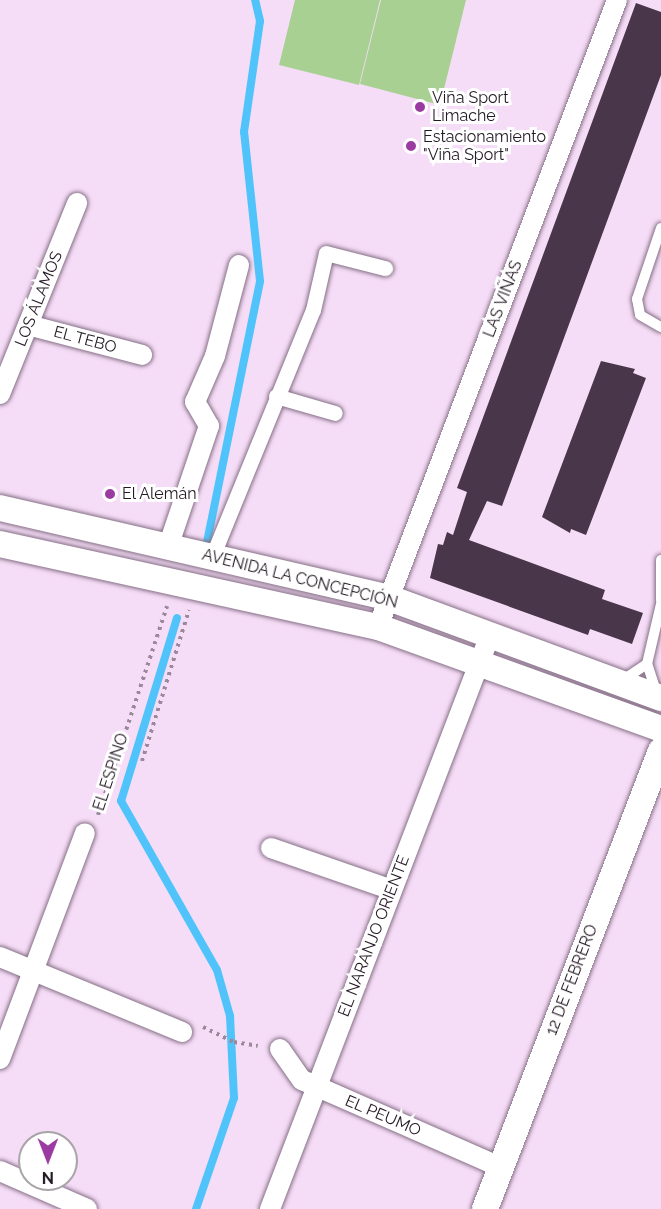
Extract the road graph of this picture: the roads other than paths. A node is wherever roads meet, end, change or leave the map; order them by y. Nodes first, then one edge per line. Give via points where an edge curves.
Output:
1 (617, 0) edge
2 (77, 203) dead end
3 (661, 228) edge
4 (239, 265) dead end
5 (385, 268) dead end
6 (28, 325) junction
7 (661, 327) edge
8 (142, 355) dead end
9 (0, 394) edge
10 (276, 396) junction
11 (335, 413) dead end
12 (0, 508) edge
13 (0, 544) edge
14 (168, 547) junction
15 (212, 557) junction
16 (661, 560) edge
17 (389, 598) junction
18 (661, 602) edge
19 (378, 627) junction
20 (490, 634) junction
21 (477, 663) junction
22 (647, 664) junction
23 (618, 682) junction
24 (661, 698) edge
25 (661, 729) edge
26 (661, 751) edge
27 (85, 833) road end
28 (271, 848) dead end
29 (392, 890) junction
30 (0, 957) edge
31 (33, 972) junction
32 (182, 1032) road end
33 (280, 1049) dead end
34 (0, 1059) edge
35 (316, 1088) junction
36 (500, 1167) junction
37 (0, 1171) edge
38 (87, 1209) edge
39 (270, 1209) edge
40 (485, 1209) edge

1 - 17 street, LAS VIÑAS
2 - 6 street, LOS ÁLAMOS
3 - 7 lane via 637,299 640,315
4 - 14 street via 215,356 195,402 209,426
5 - 10 street via 326,253 313,310
6 - 8 street, EL TEBO
6 - 9 street, LOS ÁLAMOS
10 - 11 street
10 - 15 street
12 - 14 street, AVENIDA LA CONCEPCIÓN
13 - 19 street, AVENIDA LA CONCEPCIÓN
14 - 15 street, AVENIDA LA CONCEPCIÓN
15 - 17 street, AVENIDA LA CONCEPCIÓN
16 - 18 lane
17 - 19 street, LAS VIÑAS
17 - 20 street, AVENIDA LA CONCEPCIÓN
18 - 22 lane
19 - 21 street, AVENIDA LA CONCEPCIÓN
20 - 21 street, EL NARANJO ORIENTE
20 - 23 street, AVENIDA LA CONCEPCIÓN
21 - 25 street, AVENIDA LA CONCEPCIÓN
21 - 29 street, EL NARANJO ORIENTE
22 - 23 lane
22 - 24 lane
23 - 24 street, AVENIDA LA CONCEPCIÓN
26 - 36 street, 12 DE FEBRERO
27 - 31 street
28 - 29 street
29 - 35 street, EL NARANJO ORIENTE
30 - 31 street
31 - 32 street
31 - 34 street
33 - 35 street, EL PEUMO via 302,1080
35 - 36 street, EL PEUMO
35 - 39 street, EL NARANJO ORIENTE
36 - 40 street, 12 DE FEBRERO
37 - 38 street

